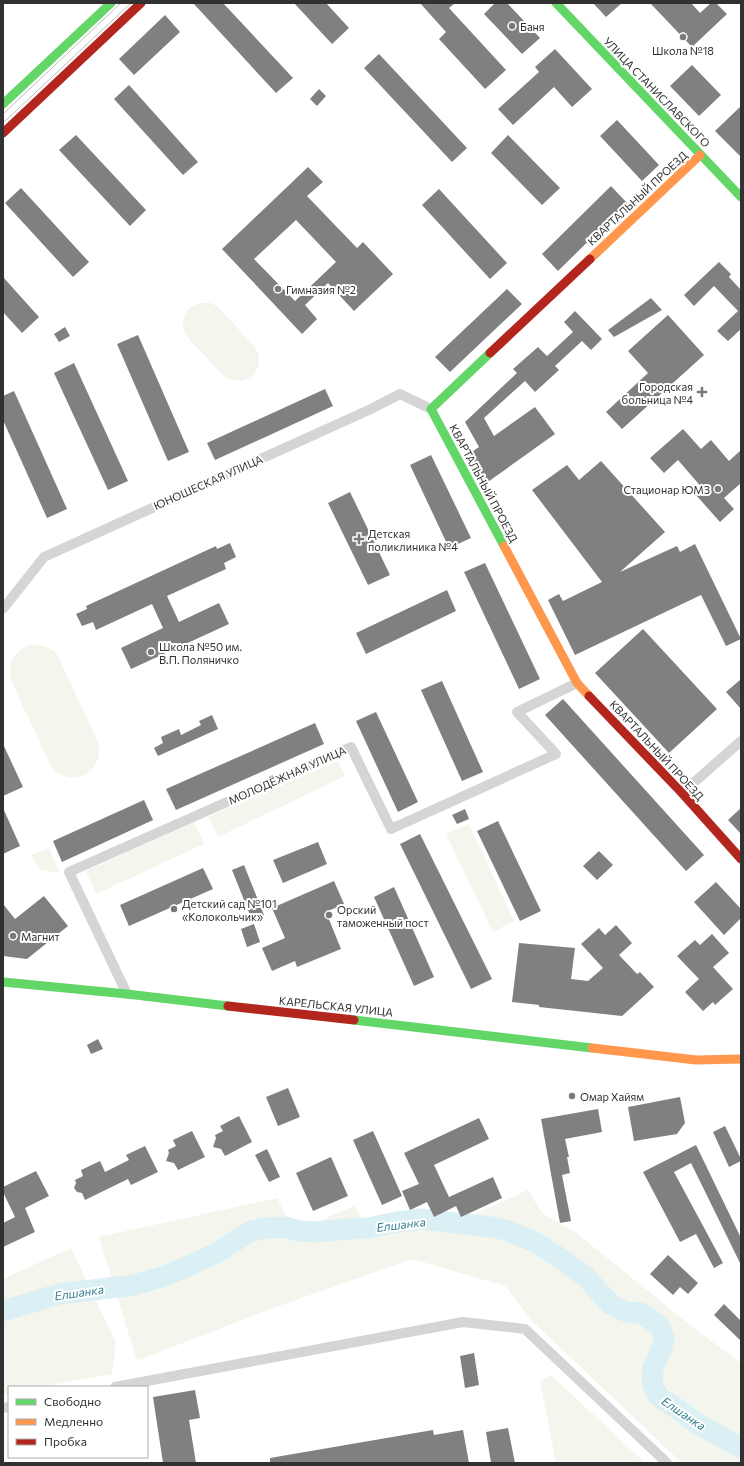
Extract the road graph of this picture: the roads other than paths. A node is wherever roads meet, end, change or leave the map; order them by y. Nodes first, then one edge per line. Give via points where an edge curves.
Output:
1 (111, 3) edge
2 (141, 3) edge
3 (556, 3) edge
4 (3, 104) edge
5 (3, 133) edge
6 (700, 155) junction
7 (741, 197) edge
8 (431, 409) junction
9 (3, 609) edge
10 (577, 683) junction
11 (741, 741) edge
12 (682, 793) junction
13 (741, 859) edge
14 (3, 982) edge
15 (127, 994) junction
16 (741, 1059) edge
17 (120, 1386) edge
18 (666, 1463) edge

1 - 4 street
2 - 5 street
3 - 6 street, УЛИЦА СТАНИСЛАВСКОГО
6 - 7 street, УЛИЦА СТАНИСЛАВСКОГО
6 - 8 street, КВАРТАЛЬНЫЙ ПРОЕЗД
8 - 9 street, ЮНОШЕСКАЯ УЛИЦА via 400,394 44,557
8 - 10 street, КВАРТАЛЬНЫЙ ПРОЕЗД
10 - 12 street, КВАРТАЛЬНЫЙ ПРОЕЗД
10 - 15 street, МОЛОДЁЖНАЯ УЛИЦА via 517,712 556,754 391,829 351,747 70,872
11 - 12 street
12 - 13 street, КВАРТАЛЬНЫЙ ПРОЕЗД
14 - 15 street, КАРЕЛЬСКАЯ УЛИЦА
15 - 16 street, КАРЕЛЬСКАЯ УЛИЦА via 696,1060
17 - 18 street via 463,1322 525,1329

